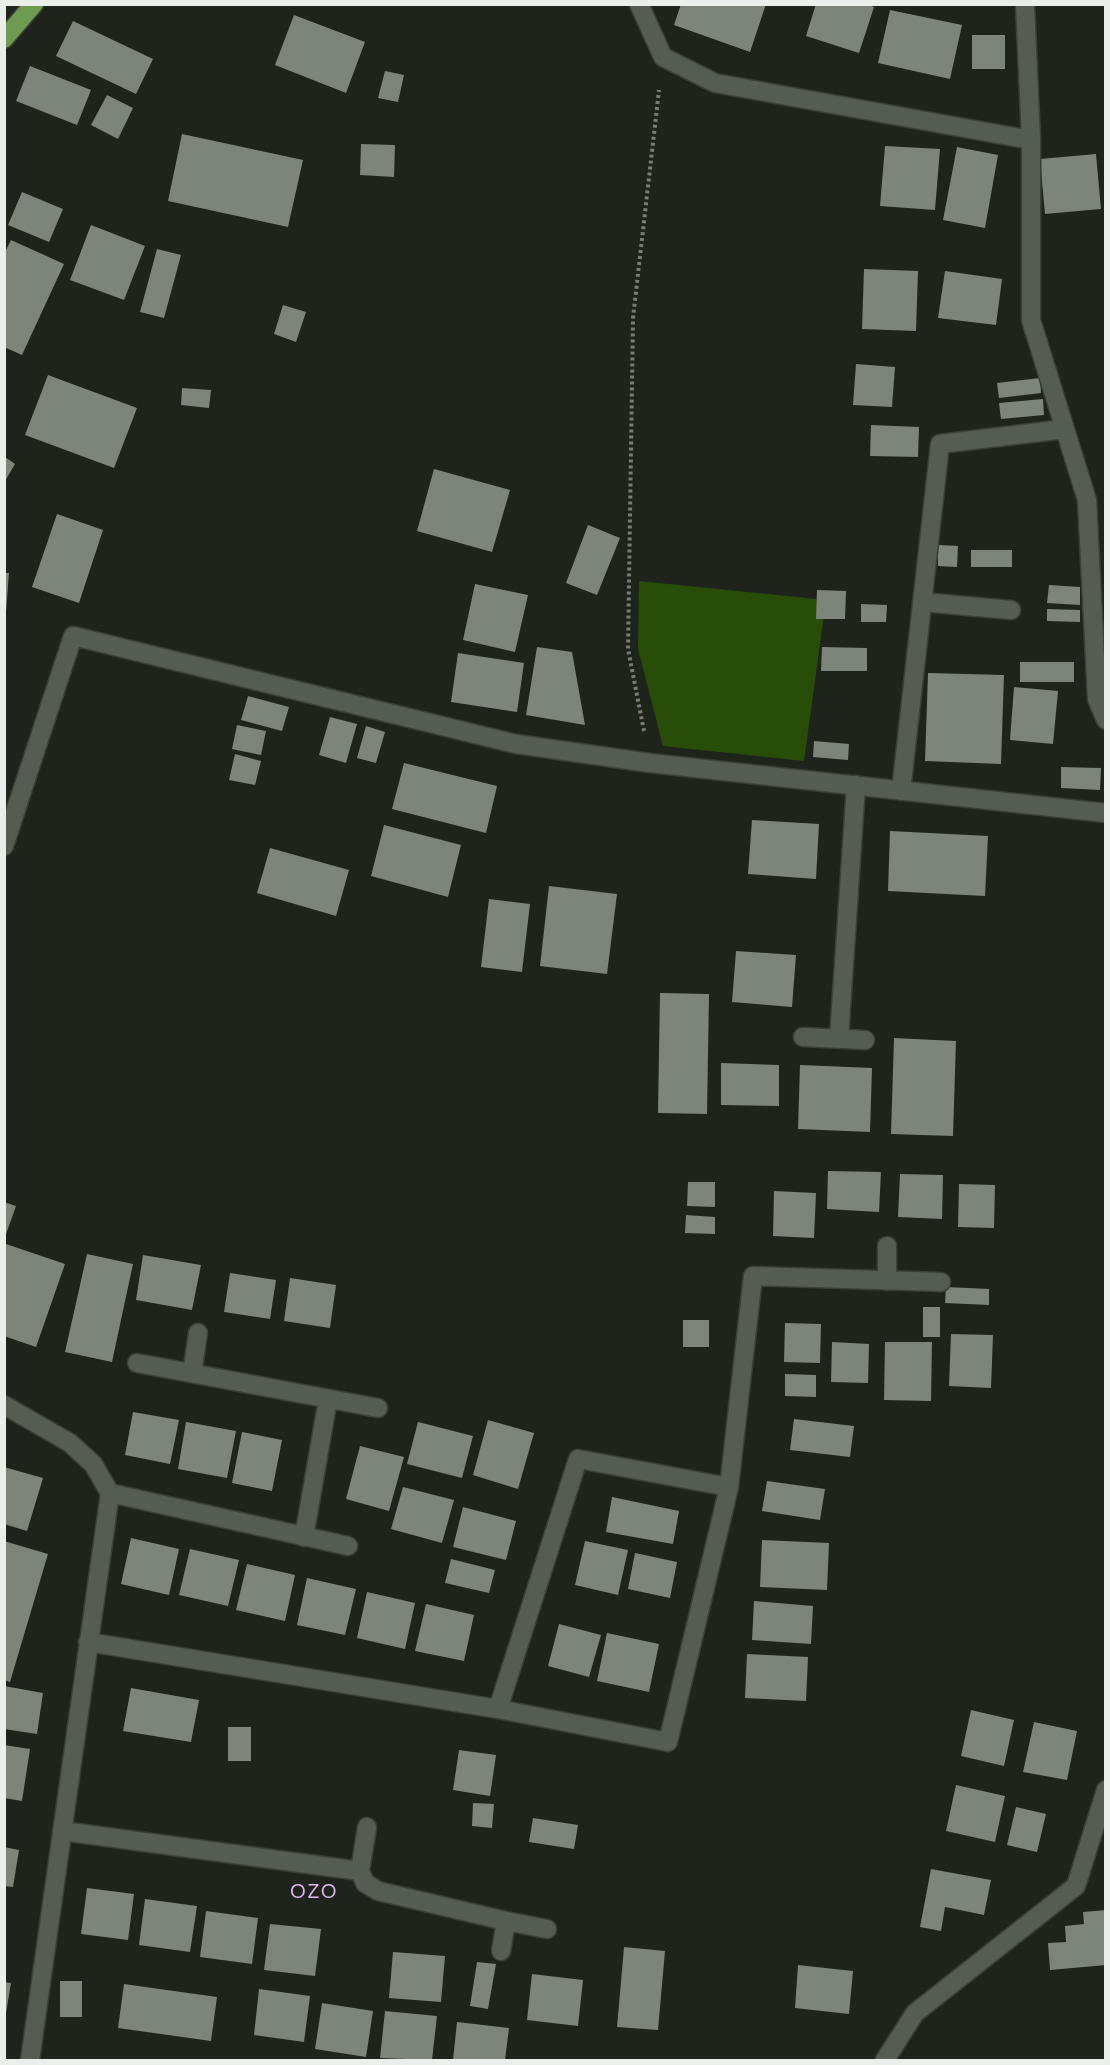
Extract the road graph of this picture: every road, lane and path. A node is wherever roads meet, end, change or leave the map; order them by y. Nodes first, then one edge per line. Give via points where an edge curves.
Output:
1 (34, 4) edge
2 (639, 4) edge
3 (1024, 4) edge
4 (4, 39) edge
5 (663, 57) junction
6 (1031, 140) junction
7 (1065, 429) junction
8 (922, 602) junction
9 (1011, 610) dead end
10 (1106, 720) edge
11 (650, 763) junction
12 (856, 785) junction
13 (901, 790) junction
14 (1106, 813) edge
15 (4, 846) edge
16 (802, 1037) dead end
17 (839, 1038) junction
18 (865, 1040) dead end
19 (887, 1246) dead end
20 (887, 1281) junction
21 (941, 1282) dead end
22 (198, 1333) dead end
23 (137, 1363) dead end
24 (192, 1373) junction
25 (328, 1399) junction
26 (4, 1405) edge
27 (378, 1408) dead end
28 (729, 1487) junction
29 (110, 1493) junction
30 (304, 1537) junction
31 (348, 1546) dead end
32 (88, 1642) junction
33 (498, 1709) junction
34 (1106, 1790) edge
35 (367, 1827) dead end
36 (62, 1831) junction
37 (360, 1871) junction
38 (506, 1921) junction
39 (548, 1929) dead end
40 (501, 1951) dead end
41 (30, 2061) edge
42 (885, 2061) edge

1 - 4 main road
2 - 5 street
3 - 6 street
5 - 6 street via 714,83
5 - 11 path via 633,330 628,650
6 - 7 street via 1031,320
7 - 8 street via 940,444
7 - 10 street via 1088,500 1097,699
8 - 9 street
8 - 13 street
11 - 12 street
11 - 15 street via 516,744 73,636
12 - 13 street
12 - 17 street
13 - 14 street
16 - 17 street
17 - 18 street
19 - 20 street
20 - 21 street
20 - 28 street via 753,1276
22 - 24 street
23 - 24 street
24 - 25 street
25 - 27 street
25 - 30 street
26 - 29 street via 70,1443 93,1464
28 - 33 street via 578,1459
28 - 33 street via 668,1742
29 - 30 street
29 - 32 street
30 - 31 street
32 - 33 street
32 - 36 street
34 - 42 street via 1076,1886 915,2013
35 - 37 street
36 - 37 street
36 - 41 street
37 - 38 street via 366,1883 378,1891
38 - 39 street
38 - 40 street

